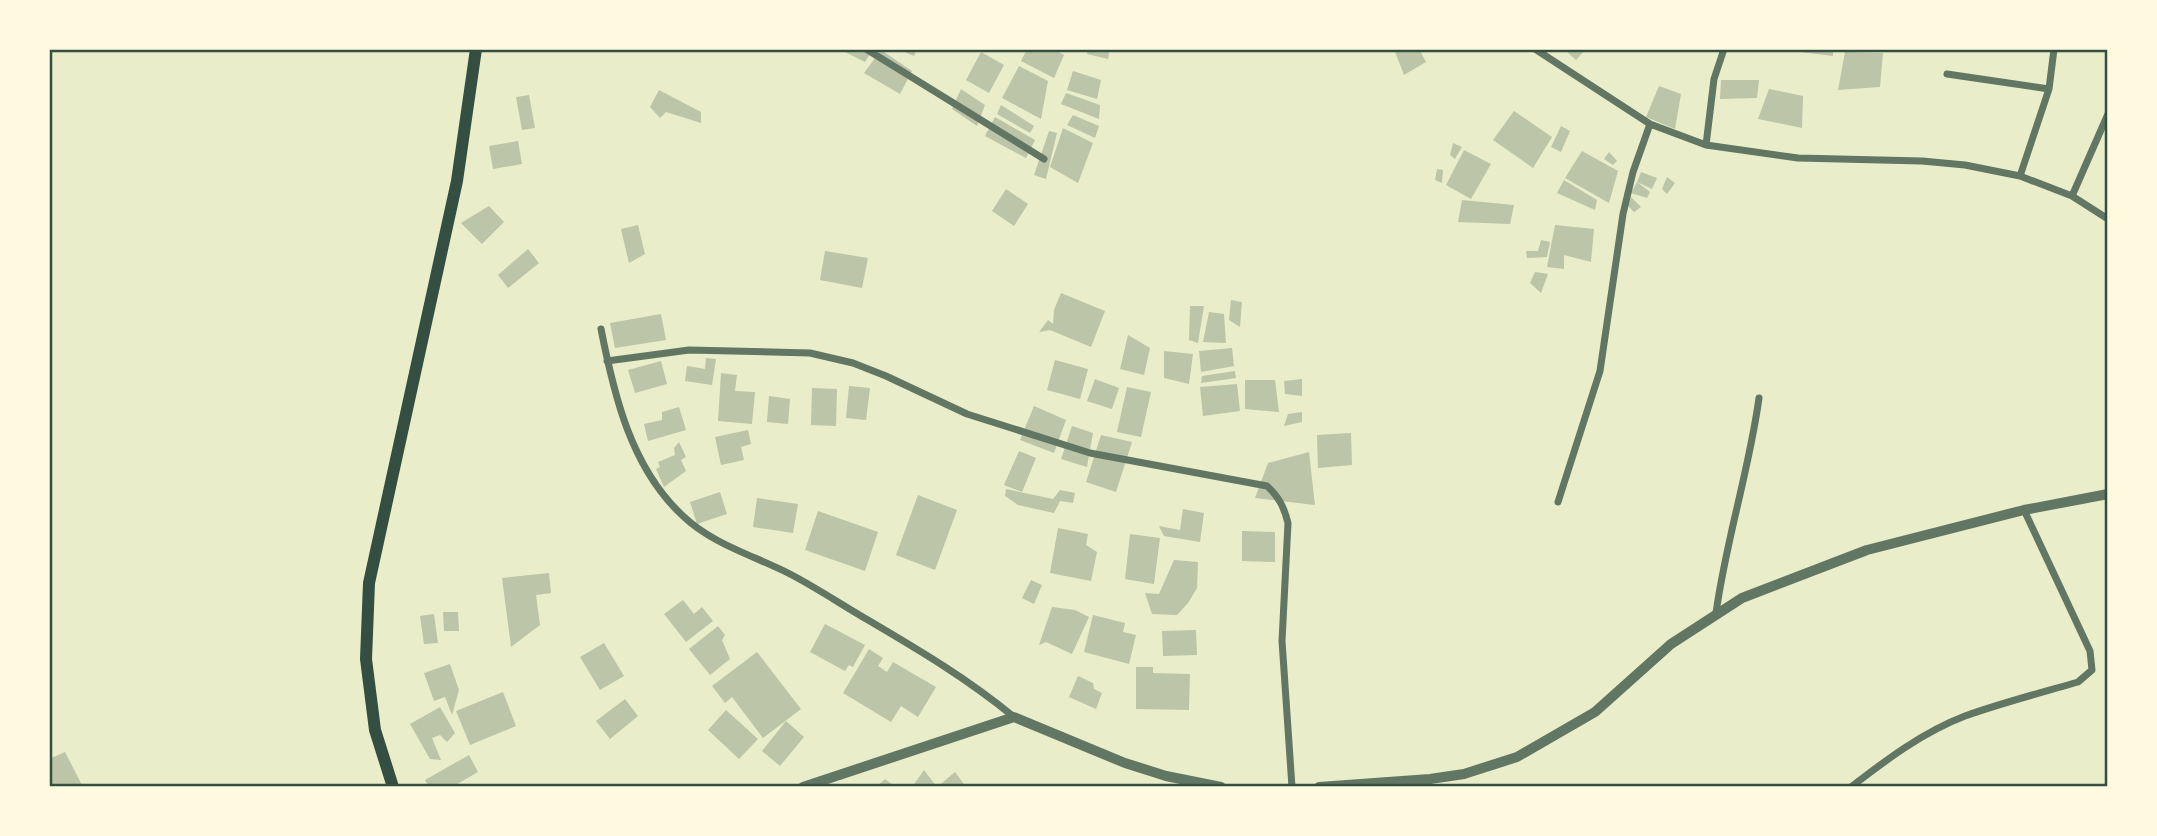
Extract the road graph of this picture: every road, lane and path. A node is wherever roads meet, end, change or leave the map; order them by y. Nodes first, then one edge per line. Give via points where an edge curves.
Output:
1 (477, 49) edge
2 (866, 49) edge
3 (1535, 49) edge
4 (1714, 49) edge
5 (2054, 49) edge
6 (1724, 51) edge
7 (1948, 74) dead end
8 (2049, 89) junction
9 (2108, 114) edge
10 (1650, 124) junction
11 (1706, 145) junction
12 (1044, 159) dead end
13 (2020, 176) junction
14 (2072, 196) junction
15 (2108, 219) edge
16 (601, 329) dead end
17 (607, 361) junction
18 (1759, 398) dead end
19 (2108, 494) edge
20 (1558, 502) dead end
21 (2024, 510) junction
22 (1716, 613) junction
23 (1014, 717) junction
24 (1433, 783) edge
25 (393, 787) edge
26 (803, 787) edge
27 (1222, 787) edge
28 (1292, 787) edge
29 (1319, 787) edge
30 (1851, 787) edge

1 - 25 main road via 457,181 369,583 366,659 375,730
2 - 12 street
3 - 10 street
4 - 6 street
5 - 8 street
6 - 11 street via 1714,79
7 - 8 street
8 - 13 street
9 - 14 street
10 - 11 street
10 - 20 street via 1623,214 1600,371
11 - 13 street via 1798,158 1965,165
13 - 14 street
14 - 15 street
16 - 17 street
17 - 23 street via 621,416 637,450 660,490 683,516 707,535 790,575 941,662
17 - 28 street via 689,350 810,353 853,363 967,414 1090,453 1267,486 1284,508 1288,523 1282,641
18 - 22 street
19 - 21 street
21 - 22 street via 1867,550 1742,598
21 - 30 street via 2090,652 2092,670 2078,682 1964,716 1928,733
22 - 24 street via 1671,644 1595,712 1517,757
23 - 26 street
23 - 27 street via 1135,766
24 - 29 street

